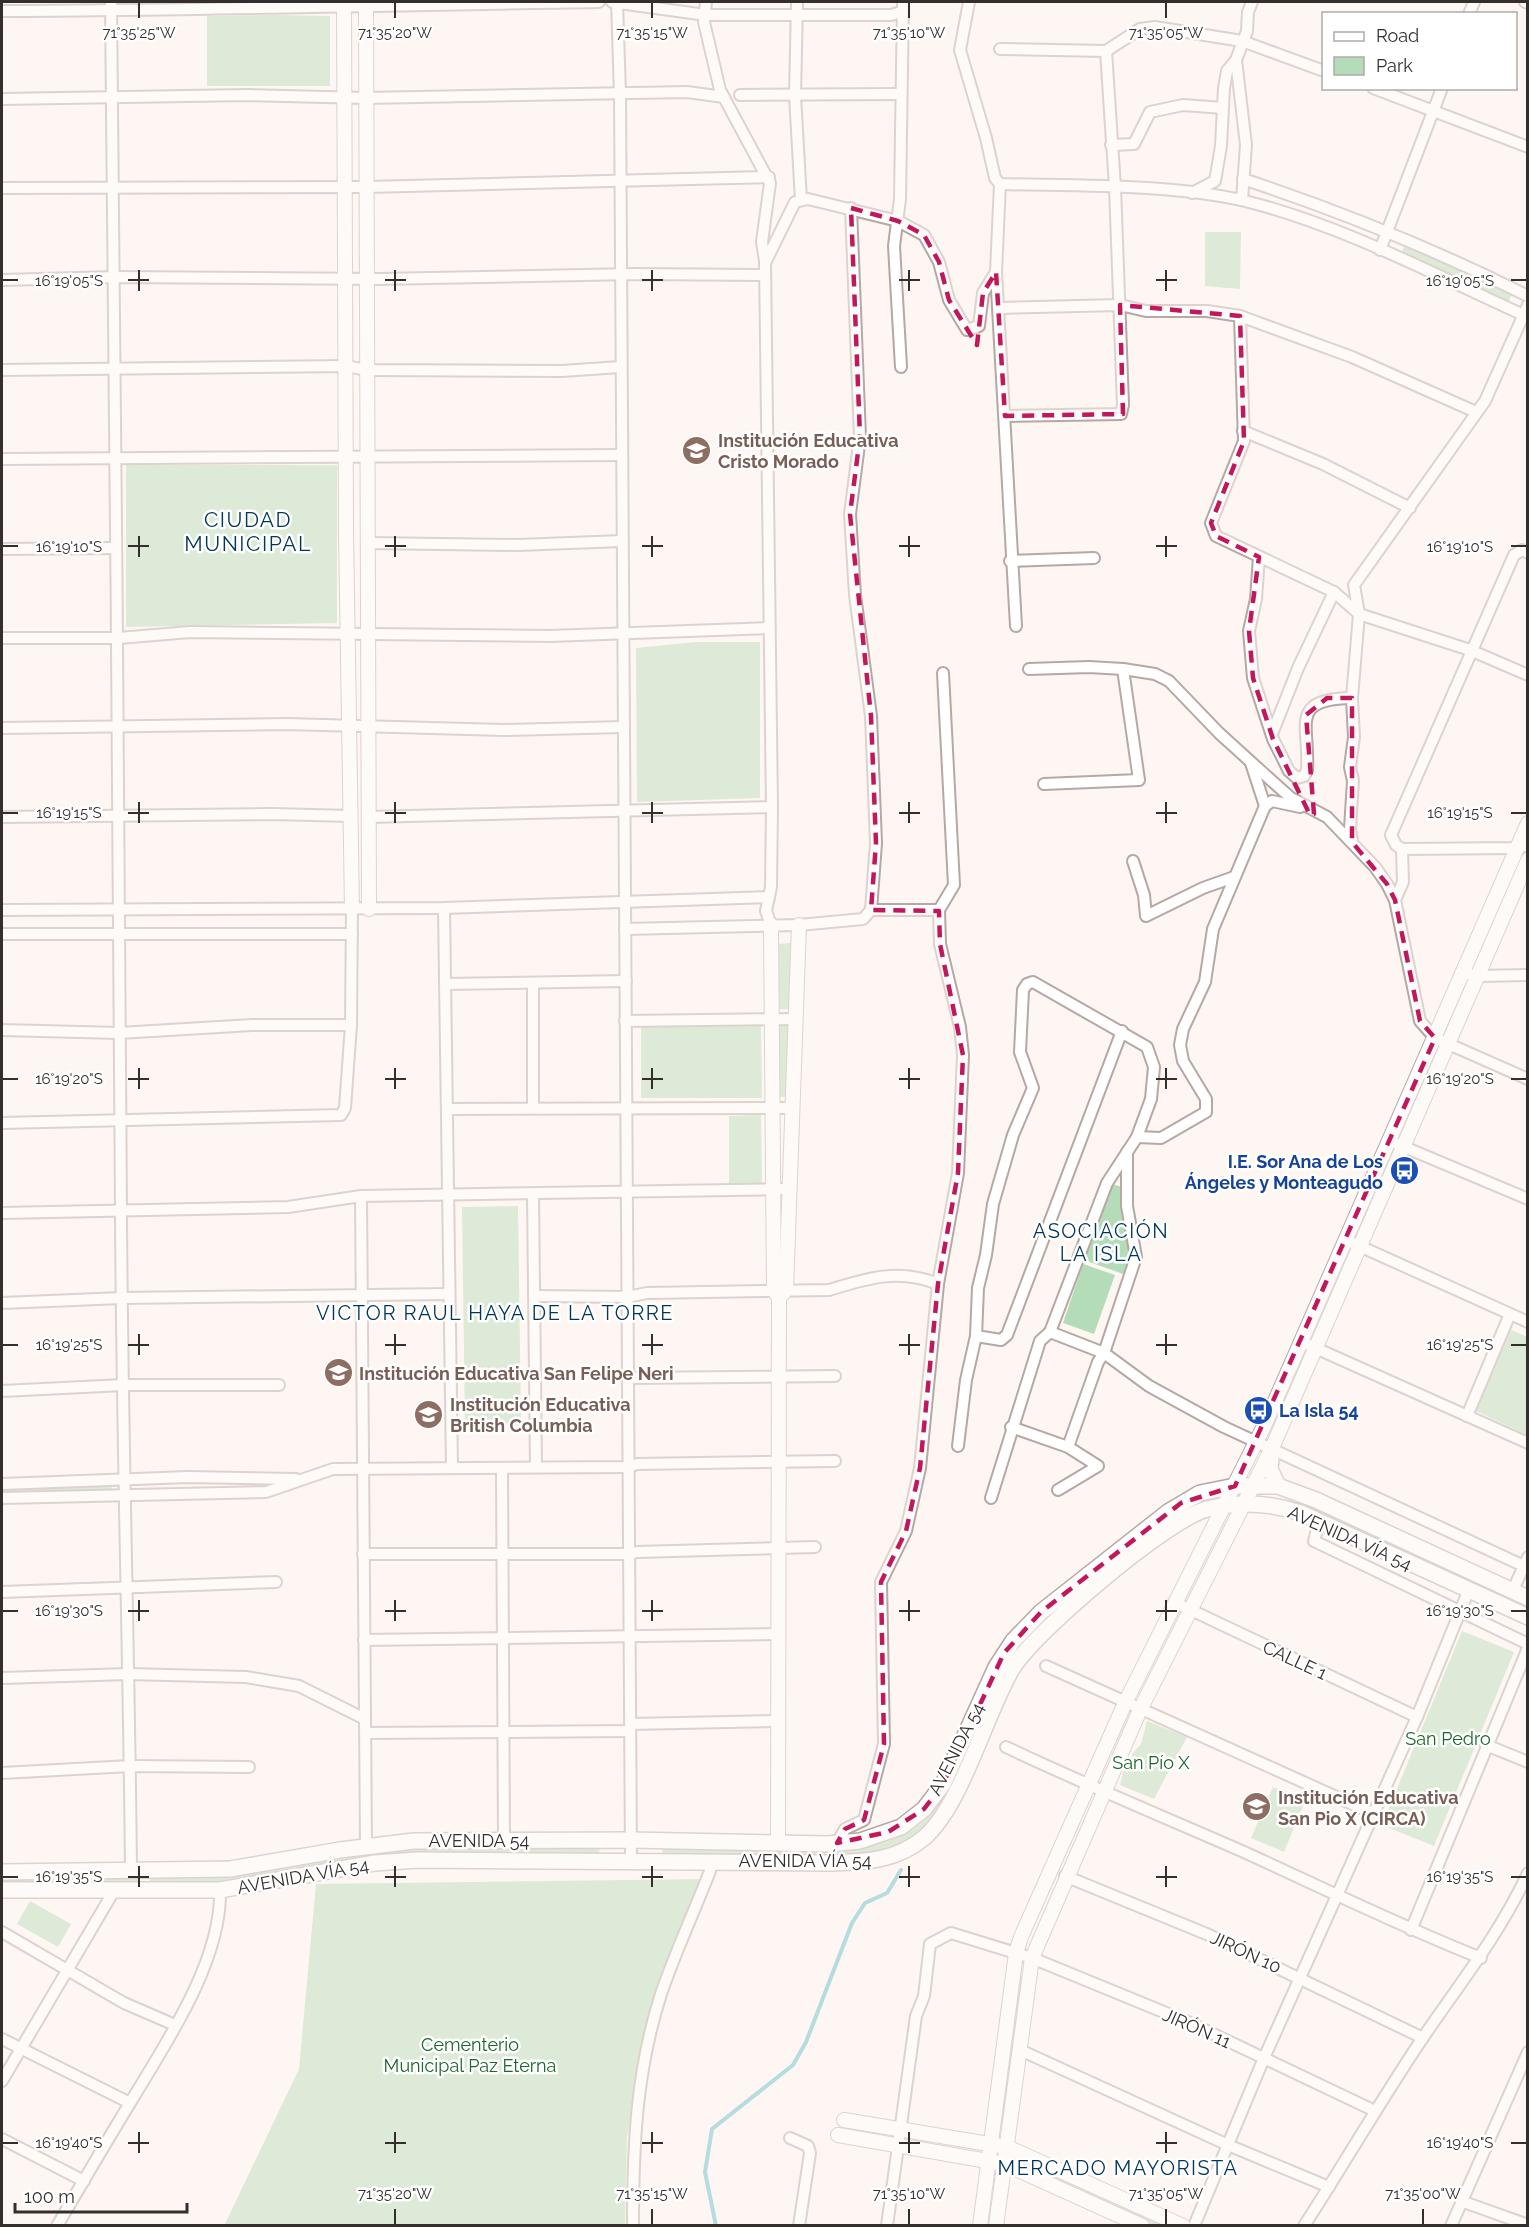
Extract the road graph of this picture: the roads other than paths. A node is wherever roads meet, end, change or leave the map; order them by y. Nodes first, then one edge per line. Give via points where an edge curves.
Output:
1 (598, 2) edge
2 (615, 2) edge
3 (706, 2) edge
4 (797, 2) edge
5 (969, 2) edge
6 (1252, 2) edge
7 (344, 4) edge
8 (366, 4) edge
9 (111, 6) edge
10 (902, 7) edge
11 (2, 11) edge
12 (706, 15) junction
13 (796, 15) junction
14 (1242, 41) junction
15 (1000, 49) dead end
16 (1106, 51) junction
17 (1236, 60) junction
18 (1322, 71) edge
19 (1379, 90) edge
20 (1441, 90) edge
21 (620, 94) junction
22 (900, 94) junction
23 (740, 95) dead end
24 (795, 96) junction
25 (344, 97) junction
26 (724, 97) junction
27 (110, 98) junction
28 (366, 98) junction
29 (2, 99) edge
30 (1223, 108) junction
31 (1434, 110) junction
32 (1111, 145) junction
33 (1527, 147) edge
34 (768, 177) junction
35 (1243, 179) junction
36 (620, 182) junction
37 (1000, 184) junction
38 (113, 186) junction
39 (345, 186) junction
40 (366, 187) junction
41 (1115, 187) junction
42 (2, 188) edge
43 (1192, 194) junction
44 (801, 200) junction
45 (1242, 201) junction
46 (851, 208) junction
47 (898, 221) junction
48 (1387, 232) junction
49 (1380, 250) junction
50 (765, 263) junction
51 (996, 272) junction
52 (621, 274) junction
53 (763, 275) junction
54 (114, 276) junction
55 (346, 277) junction
56 (366, 278) junction
57 (2, 280) edge
58 (1527, 296) edge
59 (1120, 305) junction
60 (1000, 308) junction
61 (1526, 312) edge
62 (1240, 316) junction
63 (347, 366) junction
64 (620, 367) junction
65 (901, 367) dead end
66 (114, 368) junction
67 (2, 370) edge
68 (366, 370) junction
69 (1476, 412) junction
70 (1005, 416) junction
71 (1244, 431) junction
72 (621, 455) junction
73 (366, 457) junction
74 (114, 458) junction
75 (2, 459) edge
76 (346, 459) junction
77 (1410, 508) junction
78 (622, 541) junction
79 (367, 543) junction
80 (116, 548) junction
81 (2, 549) edge
82 (1527, 553) edge
83 (1259, 557) junction
84 (1094, 558) dead end
85 (1010, 561) junction
86 (1334, 592) junction
87 (1359, 614) junction
88 (1016, 626) dead end
89 (769, 628) junction
90 (348, 632) junction
91 (624, 634) junction
92 (368, 636) junction
93 (119, 638) junction
94 (2, 639) edge
95 (1470, 650) junction
96 (1029, 669) dead end
97 (1124, 669) junction
98 (943, 673) dead end
99 (1527, 675) edge
100 (1352, 698) junction
101 (350, 725) junction
102 (117, 727) junction
103 (368, 727) junction
104 (623, 727) junction
105 (2, 728) edge
106 (1272, 734) junction
107 (1250, 761) junction
108 (1044, 784) dead end
109 (1265, 806) junction
110 (772, 807) junction
111 (624, 811) junction
112 (1312, 811) junction
113 (351, 816) junction
114 (2, 817) edge
115 (118, 817) junction
116 (368, 818) junction
117 (1527, 823) edge
118 (1352, 842) junction
119 (1522, 847) edge
120 (1402, 849) junction
121 (1527, 860) edge
122 (1133, 861) dead end
123 (1234, 877) junction
124 (769, 897) junction
125 (1395, 900) junction
126 (624, 903) junction
127 (444, 908) junction
128 (118, 909) junction
129 (352, 909) junction
130 (369, 909) junction
131 (2, 910) edge
132 (871, 910) junction
133 (939, 910) junction
134 (771, 925) junction
135 (799, 925) junction
136 (625, 928) junction
137 (2, 934) edge
138 (119, 934) junction
139 (352, 934) junction
140 (1463, 973) junction
141 (1527, 975) edge
142 (1479, 976) junction
143 (626, 981) junction
144 (446, 984) junction
145 (533, 984) junction
146 (772, 1020) junction
147 (796, 1020) junction
148 (625, 1021) junction
149 (351, 1025) junction
150 (2, 1030) edge
151 (1122, 1031) junction
152 (119, 1032) junction
153 (1435, 1038) junction
154 (1449, 1044) junction
155 (1527, 1079) edge
156 (626, 1107) junction
157 (772, 1107) junction
158 (533, 1108) junction
159 (793, 1108) junction
160 (447, 1109) junction
161 (2, 1123) edge
162 (122, 1123) junction
163 (1137, 1137) junction
164 (1390, 1141) junction
165 (1404, 1147) junction
166 (1127, 1151) junction
167 (790, 1189) junction
168 (773, 1190) junction
169 (626, 1193) junction
170 (533, 1194) junction
171 (361, 1196) junction
172 (447, 1196) junction
173 (1527, 1199) edge
174 (121, 1211) junction
175 (2, 1213) edge
176 (1346, 1240) junction
177 (1361, 1246) junction
178 (938, 1284) junction
179 (780, 1292) junction
180 (448, 1294) junction
181 (362, 1296) junction
182 (534, 1296) junction
183 (627, 1297) junction
184 (122, 1298) junction
185 (2, 1303) edge
186 (1510, 1314) junction
187 (1527, 1322) edge
188 (1050, 1332) junction
189 (976, 1336) junction
190 (1302, 1342) junction
191 (1317, 1348) junction
192 (1104, 1353) junction
193 (779, 1375) junction
194 (835, 1376) dead end
195 (628, 1378) junction
196 (124, 1385) junction
197 (279, 1385) dead end
198 (2, 1391) edge
199 (1467, 1416) junction
200 (1011, 1427) junction
201 (1256, 1442) junction
202 (1527, 1443) edge
203 (958, 1446) dead end
204 (1068, 1447) junction
205 (1272, 1448) junction
206 (835, 1461) dead end
207 (777, 1462) junction
208 (452, 1467) junction
209 (502, 1467) junction
210 (536, 1467) junction
211 (628, 1467) junction
212 (362, 1469) junction
213 (126, 1479) junction
214 (302, 1480) junction
215 (2, 1484) edge
216 (1254, 1485) junction
217 (1235, 1486) junction
218 (1278, 1486) junction
219 (1058, 1491) dead end
220 (126, 1496) junction
221 (2, 1498) edge
222 (991, 1498) dead end
223 (1246, 1505) junction
224 (1226, 1506) junction
225 (1319, 1522) junction
226 (815, 1547) dead end
227 (777, 1548) junction
228 (503, 1553) junction
229 (363, 1554) junction
230 (629, 1554) junction
231 (1526, 1564) edge
232 (276, 1582) dead end
233 (127, 1587) junction
234 (2, 1592) edge
235 (1468, 1592) junction
236 (1512, 1592) junction
237 (1527, 1598) edge
238 (1174, 1602) junction
239 (1191, 1611) junction
240 (1460, 1613) junction
241 (1527, 1617) edge
242 (778, 1634) junction
243 (631, 1637) junction
244 (503, 1638) junction
245 (364, 1640) junction
246 (1527, 1644) edge
247 (1527, 1648) edge
248 (1046, 1666) dead end
249 (128, 1674) junction
250 (2, 1678) edge
251 (1125, 1703) junction
252 (1140, 1710) junction
253 (1417, 1717) junction
254 (363, 1718) junction
255 (778, 1720) junction
256 (630, 1727) junction
257 (503, 1730) junction
258 (366, 1733) junction
259 (1486, 1745) junction
260 (1006, 1747) dead end
261 (1527, 1762) edge
262 (130, 1766) junction
263 (249, 1767) dead end
264 (2, 1773) edge
265 (1086, 1785) junction
266 (1102, 1791) junction
267 (1372, 1813) junction
268 (504, 1840) junction
269 (631, 1840) junction
270 (778, 1843) junction
271 (837, 1844) junction
272 (366, 1846) junction
273 (631, 1860) junction
274 (711, 1860) junction
275 (1050, 1869) junction
276 (131, 1870) junction
277 (2, 1872) edge
278 (1527, 1873) edge
279 (1065, 1876) junction
280 (115, 1889) junction
281 (2, 1890) edge
282 (220, 1890) junction
283 (1335, 1895) junction
284 (1410, 1930) junction
285 (2, 1932) edge
286 (1016, 1953) junction
287 (1032, 1958) junction
288 (1481, 1958) junction
289 (67, 1969) junction
290 (1301, 1978) junction
291 (175, 2025) junction
292 (1423, 2038) junction
293 (2, 2039) edge
294 (20, 2049) junction
295 (1020, 2050) junction
296 (1527, 2052) edge
297 (1264, 2058) junction
298 (2, 2081) edge
299 (130, 2103) junction
300 (1375, 2111) junction
301 (844, 2120) joint
302 (899, 2128) junction
303 (838, 2135) joint
304 (790, 2138) dead end
305 (2, 2139) edge
306 (898, 2144) junction
307 (991, 2144) junction
308 (1228, 2145) junction
309 (1007, 2147) junction
310 (989, 2161) junction
311 (1005, 2164) junction
312 (84, 2181) junction
313 (1329, 2187) junction
314 (1461, 2201) junction
315 (1527, 2225) edge
316 (57, 2226) edge
317 (633, 2226) edge
318 (799, 2226) edge
319 (887, 2226) edge
320 (980, 2226) edge
321 (996, 2226) edge
322 (1142, 2226) edge
323 (1183, 2226) edge
324 (1194, 2226) edge
325 (1304, 2226) edge
326 (1451, 2226) edge

1 - 8 street
2 - 12 street
2 - 21 street
3 - 12 street
4 - 13 street
5 - 37 street via 960,50 995,178
6 - 14 street
7 - 8 street
7 - 9 street
7 - 25 street
8 - 28 street
9 - 11 street
9 - 27 street
10 - 13 street via 891,15
10 - 22 street
12 - 13 street
12 - 26 street via 709,48
13 - 24 street
14 - 16 street via 1155,27 1140,29
14 - 17 street
14 - 18 street
15 - 16 street
16 - 32 street
17 - 30 street via 1227,71
17 - 35 street via 1245,145
19 - 31 street
20 - 31 street
21 - 26 street via 687,92
21 - 28 street
21 - 36 street
22 - 24 street
22 - 47 street
23 - 24 street
24 - 44 street
25 - 27 street
25 - 28 street
25 - 39 street
26 - 34 street
27 - 29 street
27 - 38 street
28 - 40 street
30 - 32 street via 1183,105 1150,112 1134,144
30 - 43 street via 1215,181
31 - 33 street
31 - 48 street
32 - 41 street
34 - 36 street
34 - 50 street via 771,191 762,242
35 - 45 street
35 - 48 street
36 - 40 street
36 - 52 street
37 - 41 street
37 - 51 street
38 - 39 street
38 - 42 street
38 - 54 street
39 - 40 street
39 - 55 street
40 - 56 street
41 - 43 street
41 - 59 street
43 - 45 street
44 - 46 street
44 - 50 street via 790,210
45 - 49 street via 1312,222
46 - 47 street
46 - 132 street via 860,437 850,514 855,595 871,717 876,843
47 - 51 street via 924,235 931,244 949,300 967,330 979,326 983,293
47 - 65 street via 894,246
48 - 49 street
48 - 58 street
49 - 61 street
50 - 53 street
51 - 60 street
52 - 53 street
52 - 56 street
52 - 64 street
53 - 89 street
54 - 55 street
54 - 57 street
54 - 66 street
55 - 56 street
55 - 63 street
56 - 68 street
59 - 60 street
59 - 62 street via 1146,311 1207,311
59 - 70 street via 1121,414
60 - 70 street
61 - 69 street via 1485,401
62 - 69 street via 1352,357
62 - 71 street
63 - 66 street
63 - 68 street
63 - 76 street
64 - 68 street via 550,371
64 - 72 street
66 - 67 street
66 - 74 street
68 - 73 street
69 - 77 street
70 - 85 street
71 - 77 street via 1323,464
71 - 83 street via 1244,441 1211,523 1216,536
72 - 73 street
72 - 78 street
73 - 76 street
73 - 79 street
74 - 75 street
74 - 76 street
74 - 80 street
76 - 90 street
77 - 87 street via 1354,585
78 - 79 street via 518,545
78 - 91 street
79 - 92 street
80 - 81 street
80 - 93 street
82 - 95 street via 1522,550 1514,555
83 - 86 street
83 - 106 street via 1250,652 1260,705
84 - 85 street
85 - 88 street
86 - 87 street
86 - 106 street
87 - 95 street
87 - 100 street
89 - 91 street
89 - 110 street
90 - 92 street
90 - 93 street via 190,632
90 - 101 street
91 - 92 street
91 - 104 street
92 - 103 street
93 - 94 street
93 - 102 street
95 - 99 street
95 - 120 street via 1391,835
96 - 97 street
97 - 107 street via 1155,674 1169,681
97 - 108 street via 1139,780
98 - 133 street via 954,885
100 - 106 street via 1327,699 1313,705 1306,715 1308,760 1304,776 1297,778 1289,771
100 - 118 street
101 - 102 street
101 - 103 street
101 - 113 street
102 - 105 street
102 - 115 street
103 - 104 street
103 - 116 street
104 - 111 street
107 - 109 street
107 - 112 street via 1291,798
109 - 112 street via 1279,801
109 - 123 street
110 - 111 street
110 - 124 street
111 - 116 street
111 - 126 street
112 - 118 street via 1327,817
113 - 115 street
113 - 129 street
114 - 115 street
115 - 128 street
116 - 130 street
117 - 119 street
118 - 125 street via 1387,884
119 - 120 street
119 - 140 street
120 - 125 street via 1403,882
121 - 142 street
122 - 123 street via 1146,916
123 - 163 street via 1213,928 1205,982 1183,1029 1180,1045 1183,1061 1206,1099 1206,1112 1161,1138
124 - 126 street
124 - 134 street via 766,911
125 - 153 street via 1420,1021
126 - 127 street
126 - 136 street
127 - 130 street
127 - 144 street
128 - 129 street
128 - 131 street
128 - 138 street
129 - 130 street
129 - 139 street
132 - 133 street
132 - 135 street via 863,919
133 - 178 street via 940,944 963,1055 958,1173
134 - 135 street
134 - 136 street
134 - 146 street
135 - 147 street
136 - 143 street
137 - 138 street
138 - 139 street
138 - 152 street
139 - 149 street
140 - 142 street
140 - 153 street
141 - 142 street
142 - 154 street
143 - 145 street
143 - 148 street
144 - 145 street
144 - 160 street
145 - 158 street
146 - 147 street
146 - 148 street
146 - 157 street
147 - 159 street
148 - 156 street
149 - 152 street
149 - 162 street via 345,1108 341,1115
150 - 152 street
151 - 163 street via 1147,1047 1154,1067 1151,1099
151 - 189 street via 1007,1335 1001,1340
151 - 189 street via 1033,982 1023,990 1020,1052 1033,1088 1013,1135 993,1204 978,1288
152 - 162 street
153 - 154 street
153 - 164 street
154 - 155 street
154 - 165 street
156 - 157 street
156 - 158 street
156 - 169 street
157 - 159 street
157 - 168 street
158 - 160 street
159 - 167 street
160 - 172 street
161 - 162 street
162 - 174 street
163 - 166 street
164 - 165 street
164 - 176 street
165 - 173 street
165 - 177 street
166 - 188 street via 1107,1183
166 - 192 street via 1127,1206 1136,1257
167 - 168 street
167 - 179 street
168 - 169 street
168 - 179 street
169 - 170 street
169 - 183 street
170 - 172 street
170 - 182 street
171 - 172 street
171 - 174 street via 288,1207
171 - 181 street
172 - 180 street
174 - 175 street
174 - 184 street
176 - 177 street
176 - 190 street
177 - 186 street
177 - 191 street
178 - 179 street via 909,1274 829,1290
178 - 271 street via 920,1468 906,1531 881,1582 884,1744 864,1820 845,1829
179 - 183 street via 647,1293
179 - 193 street
180 - 181 street
180 - 208 street
181 - 184 street
181 - 212 street
182 - 183 street
182 - 210 street
183 - 195 street
184 - 185 street
184 - 196 street
186 - 187 street
186 - 199 street
188 - 192 street
188 - 200 street via 1040,1341
189 - 203 street
190 - 191 street
190 - 201 street
191 - 199 street
191 - 205 street
192 - 201 street via 1149,1386
192 - 204 street
193 - 194 street
193 - 195 street
193 - 207 street
195 - 211 street
196 - 197 street
196 - 198 street
196 - 213 street
199 - 202 street
200 - 204 street
200 - 222 street
201 - 205 street
201 - 217 street
204 - 219 street via 1098,1466
205 - 216 street
205 - 218 main road via 1270,1469
205 - 231 street
206 - 207 street
207 - 211 street
207 - 227 street
208 - 209 street
208 - 212 street
209 - 210 street
209 - 228 street
210 - 211 street
211 - 230 street
212 - 214 street via 333,1469
212 - 229 street
213 - 214 street via 189,1476
213 - 215 street
213 - 220 street
214 - 220 street via 266,1492
216 - 217 main road, AVENIDA 54
216 - 218 main road, AVENIDA 54
216 - 223 street
217 - 224 street
217 - 271 main road, AVENIDA 54 via 1200,1493 1181,1503 1041,1612 1004,1653 943,1784 924,1809 888,1832
218 - 236 main road, AVENIDA 54 via 1343,1512
220 - 221 street
220 - 233 street
223 - 224 main road, AVENIDA VÍA 54
223 - 225 main road, AVENIDA VÍA 54 via 1284,1508
223 - 239 street
224 - 238 street
224 - 274 main road, AVENIDA VÍA 54 via 1194,1514 1170,1529 1053,1621 1026,1649 1002,1689 944,1814 916,1844 896,1855 871,1861
225 - 235 main road, AVENIDA VÍA 54
225 - 240 street via 1314,1541
226 - 227 street
227 - 230 street
227 - 242 street
228 - 229 street
228 - 230 street
228 - 244 street
229 - 245 street
230 - 243 street
231 - 236 street
232 - 233 street
233 - 234 street
233 - 249 street
235 - 240 street
235 - 241 main road, AVENIDA VÍA 54
236 - 237 main road, AVENIDA 54
238 - 239 street, CALLE 1
238 - 251 street
239 - 252 street
239 - 253 street, CALLE 1
240 - 246 street
240 - 253 street
242 - 243 street
242 - 255 street
243 - 244 street
243 - 256 street
244 - 245 street
244 - 257 street
245 - 254 street
247 - 259 street
248 - 251 street
249 - 250 street
249 - 254 street via 275,1681 307,1689
249 - 262 street
251 - 252 street
251 - 265 street
252 - 266 street
252 - 267 street
253 - 267 street
254 - 258 street
255 - 256 street
255 - 270 street
256 - 257 street
256 - 269 street
257 - 258 street
257 - 268 street
258 - 272 street
259 - 261 street
259 - 284 street
260 - 265 street
262 - 263 street
262 - 264 street
262 - 276 street
265 - 266 street
265 - 275 street
266 - 279 street
266 - 283 street
267 - 283 street
268 - 269 main road, AVENIDA 54
268 - 272 main road, AVENIDA 54
269 - 270 main road, AVENIDA 54
269 - 273 street
270 - 271 main road, AVENIDA 54
272 - 276 main road, AVENIDA 54 via 230,1869
273 - 274 main road, AVENIDA VÍA 54
273 - 282 main road, AVENIDA VÍA 54 via 396,1861
274 - 317 street via 661,1995 647,2049 633,2141
275 - 279 street
275 - 286 street
276 - 277 main road, AVENIDA 54
278 - 288 street via 1510,1911
279 - 287 street
279 - 290 street, JIRÓN 10
280 - 281 main road, AVENIDA VÍA 54
280 - 282 main road, AVENIDA VÍA 54
280 - 289 street
282 - 291 street via 221,1911 211,1952
283 - 284 street
283 - 290 street
284 - 288 street
285 - 289 street
286 - 287 street, JIRÓN 11
286 - 302 street, JIRÓN 11 via 951,1933 930,1944
286 - 307 street
287 - 295 street
287 - 297 street, JIRÓN 11
288 - 292 street
289 - 291 street via 124,2003
289 - 294 street
290 - 292 street, JIRÓN 10
290 - 297 street
291 - 299 street
292 - 300 street
293 - 294 street
294 - 298 street
294 - 299 street
295 - 308 street
295 - 309 street
296 - 314 street
297 - 300 street, JIRÓN 11
297 - 308 street
299 - 312 street
300 - 313 street
301 - 302 street
301 - 303 street via 834,2132
302 - 306 street
302 - 307 street
303 - 306 street
304 - 318 street via 808,2146 810,2153
305 - 312 street
306 - 310 street
306 - 319 street
307 - 309 street
307 - 310 street
308 - 313 street
308 - 324 street
309 - 311 street
309 - 323 street
310 - 311 street
310 - 320 street
311 - 321 street
311 - 322 street
312 - 316 street
313 - 325 street
314 - 315 street
314 - 326 street

